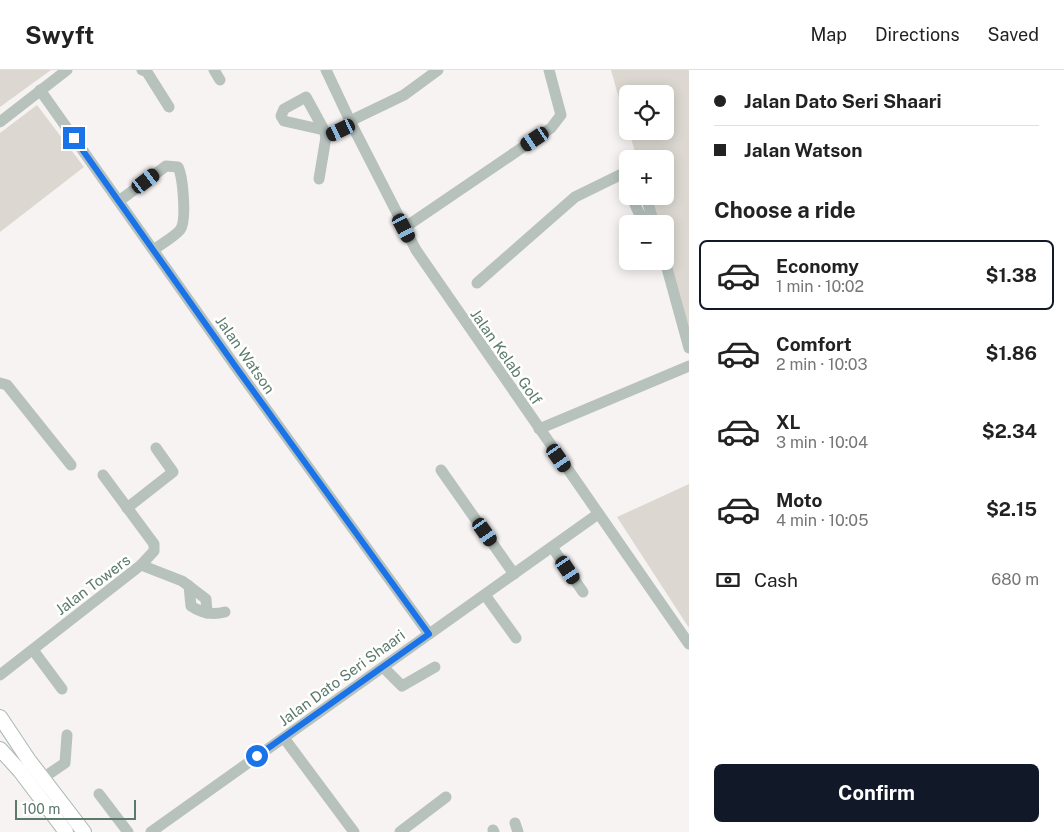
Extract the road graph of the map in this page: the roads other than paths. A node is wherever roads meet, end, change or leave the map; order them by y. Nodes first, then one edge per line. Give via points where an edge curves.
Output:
1 (67, 70) edge
2 (142, 70) edge
3 (326, 70) edge
4 (438, 70) edge
5 (549, 70) edge
6 (40, 90) junction
7 (169, 107) dead end
8 (0, 122) edge
9 (351, 123) junction
10 (619, 175) edge
11 (319, 179) dead end
12 (119, 201) junction
13 (404, 228) junction
14 (154, 250) junction
15 (667, 270) edge
16 (477, 283) dead end
17 (689, 348) edge
18 (689, 366) edge
19 (0, 383) edge
20 (539, 429) junction
21 (156, 448) dead end
22 (71, 465) dead end
23 (441, 470) dead end
24 (103, 475) dead end
25 (127, 508) junction
26 (598, 514) junction
27 (552, 547) junction
28 (141, 565) junction
29 (514, 574) junction
30 (189, 586) junction
31 (583, 592) dead end
32 (485, 595) junction
33 (225, 612) dead end
34 (207, 613) junction
35 (429, 634) junction
36 (516, 638) dead end
37 (689, 644) edge
38 (33, 650) junction
39 (383, 667) junction
40 (435, 667) dead end
41 (0, 675) edge
42 (62, 689) dead end
43 (0, 717) edge
44 (67, 735) dead end
45 (284, 738) junction
46 (0, 748) edge
47 (42, 778) junction
48 (99, 794) dead end
49 (446, 797) dead end
50 (66, 832) edge
51 (84, 832) edge
52 (128, 832) edge
53 (151, 832) edge
54 (354, 832) edge
55 (400, 832) edge

1 - 6 street
2 - 7 street via 147,72
3 - 9 street, Jalan Kelab Golf
4 - 9 street via 404,94
5 - 13 street via 561,115 551,128
6 - 8 street
6 - 12 street, Jalan Watson
9 - 11 street via 325,133
9 - 13 street, Jalan Kelab Golf
10 - 16 street via 575,197
12 - 14 street, Jalan Watson
12 - 14 street via 166,166 178,167 184,221 181,229
13 - 20 street, Jalan Kelab Golf via 448,300
14 - 35 street, Jalan Watson
15 - 17 street
18 - 20 street
19 - 22 street via 7,385
20 - 26 street, Jalan Kelab Golf
21 - 25 street via 173,472
23 - 29 street
24 - 25 street
25 - 28 street via 155,548
26 - 27 street, Jalan Dato Seri Shaari
26 - 37 street, Jalan Kelab Golf
27 - 29 street, Jalan Dato Seri Shaari
27 - 31 street
28 - 30 street, Jalan Towers
28 - 38 street, Jalan Towers
29 - 32 street, Jalan Dato Seri Shaari
30 - 34 street, Jalan Towers via 206,599
30 - 34 street via 191,606
32 - 35 street, Jalan Dato Seri Shaari
32 - 36 street
33 - 34 street
35 - 39 street, Jalan Dato Seri Shaari
38 - 41 street, Jalan Towers
38 - 42 street
39 - 40 street via 402,686
39 - 45 street, Jalan Dato Seri Shaari
43 - 47 main road
44 - 47 street via 64,763
45 - 53 street, Jalan Dato Seri Shaari
45 - 54 street
46 - 50 main road
47 - 51 main road
48 - 52 street
49 - 55 street

